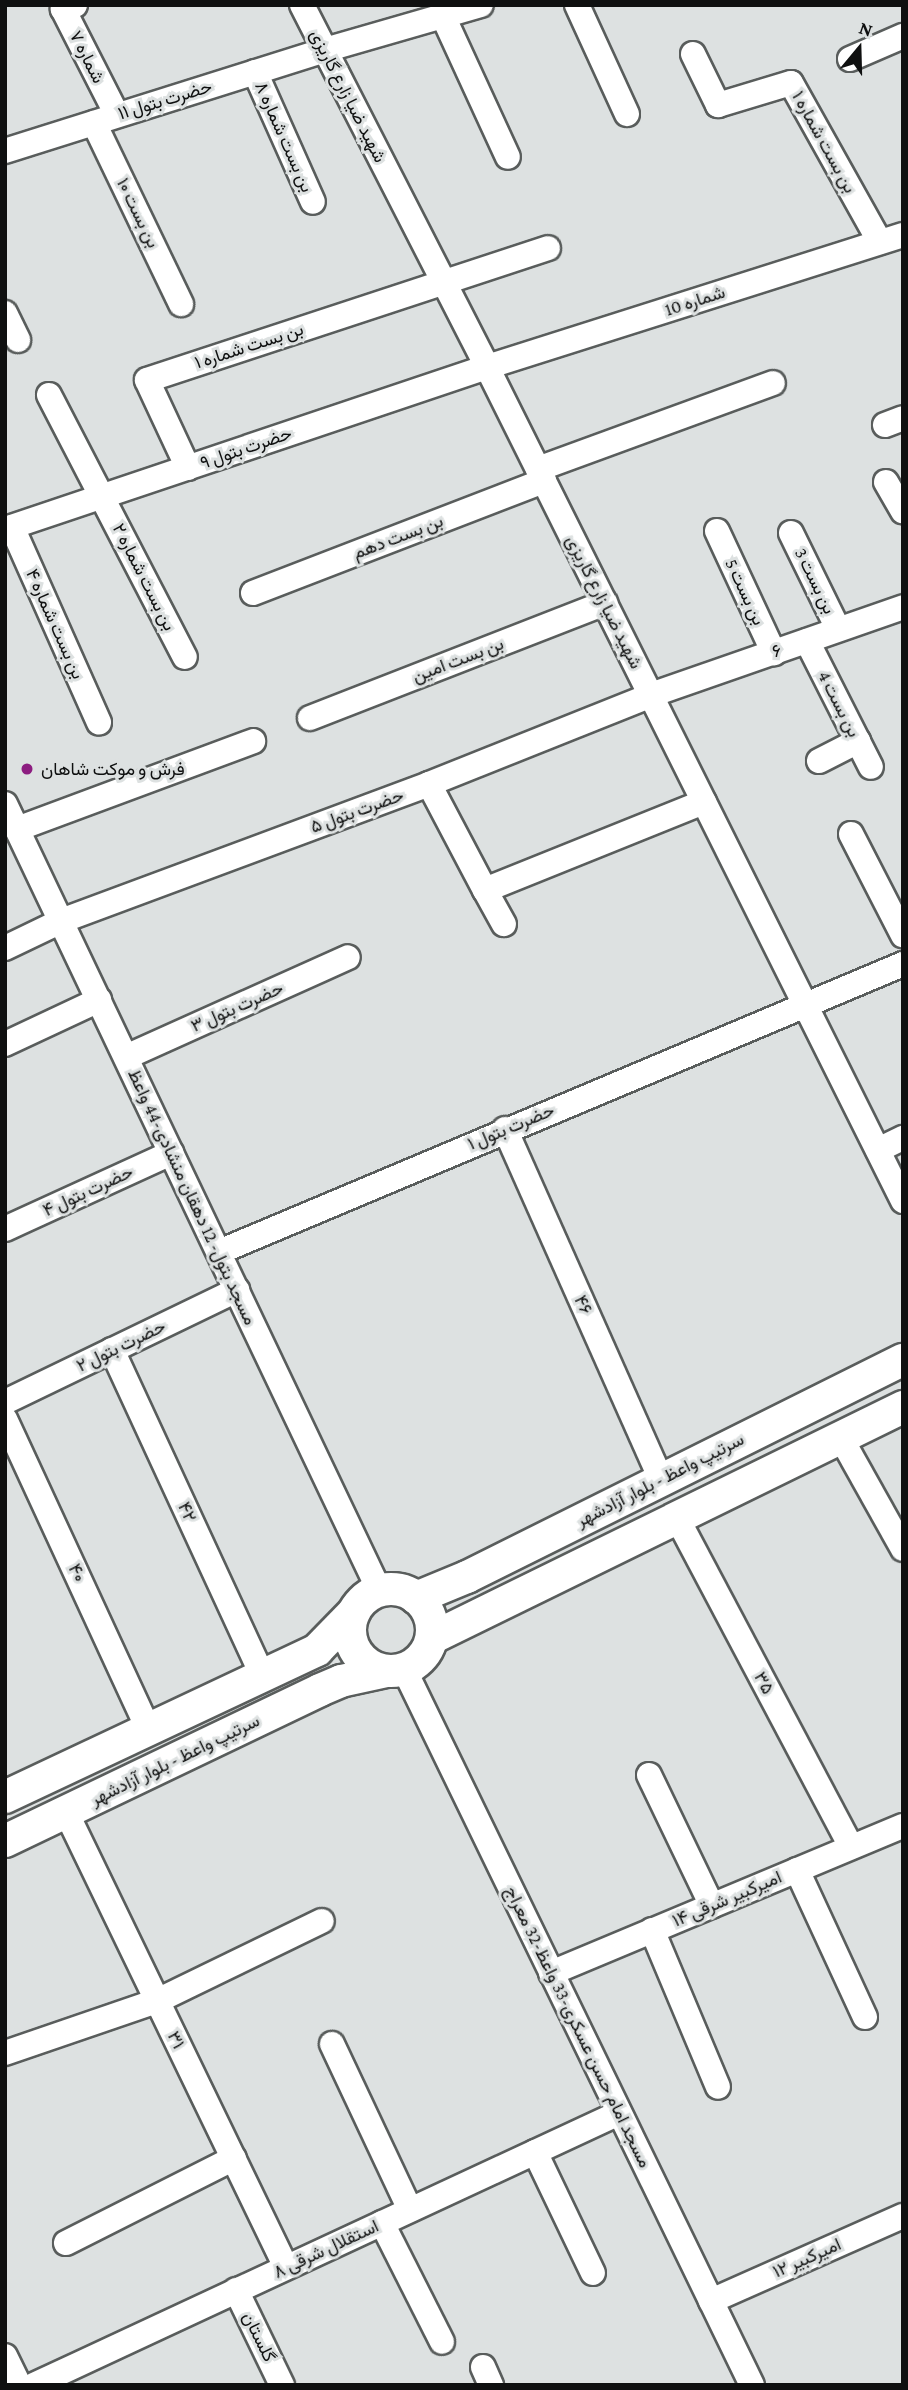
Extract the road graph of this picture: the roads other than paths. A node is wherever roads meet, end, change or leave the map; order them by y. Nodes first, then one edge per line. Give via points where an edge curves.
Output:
1 (75, 5) edge
2 (302, 5) edge
3 (481, 5) edge
4 (577, 5) edge
5 (443, 16) junction
6 (903, 36) edge
7 (325, 50) junction
8 (693, 54) dead end
9 (850, 59) dead end
10 (255, 72) junction
11 (627, 114) dead end
12 (106, 119) junction
13 (5, 150) edge
14 (508, 157) dead end
15 (313, 202) dead end
16 (892, 239) edge
17 (548, 248) dead end
18 (443, 281) junction
19 (181, 304) dead end
20 (5, 313) edge
21 (18, 340) dead end
22 (487, 367) junction
23 (774, 383) dead end
24 (49, 395) dead end
25 (188, 468) junction
26 (541, 475) junction
27 (886, 482) dead end
28 (103, 496) junction
29 (903, 512) edge
30 (9, 528) edge
31 (717, 531) dead end
32 (791, 533) dead end
33 (253, 593) dead end
34 (605, 603) junction
35 (903, 607) edge
36 (838, 629) junction
37 (807, 641) junction
38 (774, 653) junction
39 (185, 657) dead end
40 (651, 695) junction
41 (310, 718) dead end
42 (99, 722) dead end
43 (253, 741) dead end
44 (858, 741) junction
45 (819, 761) dead end
46 (871, 767) dead end
47 (429, 784) junction
48 (704, 802) junction
49 (5, 804) edge
50 (17, 829) junction
51 (851, 834) dead end
52 (485, 890) junction
53 (61, 921) junction
54 (504, 924) dead end
55 (903, 935) edge
56 (5, 947) edge
57 (348, 957) dead end
58 (903, 964) edge
59 (99, 1000) junction
60 (805, 1004) junction
61 (5, 1044) edge
62 (126, 1057) junction
63 (505, 1129) junction
64 (903, 1138) edge
65 (878, 1150) junction
66 (171, 1153) junction
67 (903, 1201) edge
68 (5, 1229) edge
69 (219, 1252) junction
70 (237, 1290) junction
71 (112, 1350) junction
72 (903, 1360) edge
73 (5, 1402) edge
74 (903, 1407) edge
75 (5, 1419) edge
76 (841, 1438) junction
77 (661, 1480) junction
78 (677, 1518) junction
79 (903, 1549) edge
80 (379, 1590) junction
81 (416, 1598) junction
82 (354, 1612) junction
83 (432, 1637) junction
84 (395, 1670) junction
85 (262, 1674) junction
86 (149, 1728) junction
87 (649, 1775) dead end
88 (5, 1797) edge
89 (66, 1812) junction
90 (903, 1826) edge
91 (5, 1841) edge
92 (851, 1847) junction
93 (797, 1870) junction
94 (712, 1906) junction
95 (322, 1920) dead end
96 (652, 1930) junction
97 (551, 1973) junction
98 (157, 2001) junction
99 (865, 2017) dead end
100 (332, 2044) dead end
101 (5, 2053) edge
102 (718, 2087) dead end
103 (619, 2113) junction
104 (535, 2152) junction
105 (233, 2158) junction
106 (410, 2210) junction
107 (903, 2216) edge
108 (382, 2223) junction
109 (66, 2243) dead end
110 (286, 2267) junction
111 (593, 2273) dead end
112 (236, 2290) junction
113 (710, 2301) junction
114 (442, 2342) dead end
115 (5, 2356) edge
116 (19, 2385) edge
117 (34, 2385) edge
118 (282, 2385) edge
119 (752, 2385) edge

1 - 12 street, شماره ۷ via 63,9
2 - 7 street, شهید ضیا زارع گاریزی
3 - 5 street, حضرت بتول ۱۱
4 - 11 street
5 - 7 street, حضرت بتول ۱۱
5 - 14 street
6 - 9 street
7 - 10 street, حضرت بتول ۱۱
7 - 18 street, شهید ضیا زارع گاریزی
8 - 16 street, بن بست شماره ۱ via 718,104 791,83
10 - 12 street, حضرت بتول ۱۱
10 - 15 street, بن بست شماره ۸
12 - 13 street, حضرت بتول ۱۱
12 - 19 street, بن بست ۱۰
16 - 22 street, شماره 10
17 - 18 street
18 - 22 street, شهید ضیا زارع گاریزی
18 - 25 street, بن بست شماره ۱ via 147,380
20 - 21 street
22 - 25 street, حضرت بتول ۹
22 - 26 street, شهید ضیا زارع گاریزی
23 - 26 street, بن بست دهم
24 - 28 street, بن بست شماره ۲
25 - 28 street, حضرت بتول ۹
26 - 33 street, بن بست دهم
26 - 34 street, شهید ضیا زارع گاریزی
27 - 29 street
28 - 30 street, حضرت بتول ۹
28 - 39 street, بن بست شماره ۲
30 - 42 street, بن بست شماره ۴
31 - 38 street, بن بست 5
32 - 36 street, بن بست 3
34 - 40 street, شهید ضیا زارع گاریزی
34 - 41 street, بن بست امین
35 - 36 street, ۶
36 - 37 street, ۶
37 - 38 street, ۶
37 - 44 street, بن بست 4
38 - 40 street, ۶
40 - 47 street, حضرت بتول ۵
40 - 48 street, شهید ضیا زارع گاریزی
43 - 50 street
44 - 45 street
44 - 46 street, بن بست 4
47 - 52 street
47 - 53 street, حضرت بتول ۵
48 - 52 street
48 - 60 street, شهید ضیا زارع گاریزی
49 - 50 street, مسجد بتول- 12 دهقان منشادی-44 واعظ
50 - 53 street, مسجد بتول- 12 دهقان منشادی-44 واعظ
51 - 55 street
52 - 54 street
53 - 56 street, حضرت بتول ۵
53 - 59 street, مسجد بتول- 12 دهقان منشادی-44 واعظ
57 - 62 street, حضرت بتول ۳
58 - 60 street, حضرت بتول ۱
59 - 61 street
59 - 62 street, مسجد بتول- 12 دهقان منشادی-44 واعظ
60 - 63 street, حضرت بتول ۱
60 - 65 street, شهید ضیا زارع گاریزی
62 - 66 street, مسجد بتول- 12 دهقان منشادی-44 واعظ
63 - 69 street, حضرت بتول ۱
63 - 77 street, ۴۶
64 - 65 street
65 - 67 street, شهید ضیا زارع گاریزی
66 - 68 street, حضرت بتول ۴
66 - 69 street, مسجد بتول- 12 دهقان منشادی-44 واعظ
69 - 70 street, مسجد بتول- 12 دهقان منشادی-44 واعظ
70 - 71 street, حضرت بتول ۲
70 - 80 street, مسجد بتول- 12 دهقان منشادی-44 واعظ
71 - 73 street, حضرت بتول ۲
71 - 85 street, ۴۲
72 - 77 main road, سرتیپ واعظ - بلوار آزادشهر
74 - 76 main road
75 - 86 street, ۴۰
76 - 78 main road
76 - 79 street
77 - 81 main road, سرتیپ واعظ - بلوار آزادشهر
78 - 83 main road
78 - 92 street, ۳۵
80 - 81 main road via 392,1589
80 - 82 main road
81 - 83 main road via 430,1615
82 - 84 main road via 350,1637 354,1650 373,1667
82 - 85 main road via 317,1650
83 - 84 main road via 422,1657
84 - 89 main road, سرتیپ واعظ - بلوار آزادشهر via 320,1690
84 - 97 street, مسجد امام حسن عسکری-33 واعظ-32 معراج
85 - 86 main road
86 - 88 main road
87 - 94 street
89 - 91 main road, سرتیپ واعظ - بلوار آزادشهر
89 - 98 street, ۳۱
90 - 92 street, ۱۴ امیرکبیر شرقی
92 - 93 street, ۱۴ امیرکبیر شرقی
93 - 94 street, ۱۴ امیرکبیر شرقی
93 - 99 street
94 - 96 street, ۱۴ امیرکبیر شرقی
95 - 98 street
96 - 97 street, ۱۴ امیرکبیر شرقی
96 - 102 street
97 - 103 street, مسجد امام حسن عسکری-33 واعظ-32 معراج
98 - 101 street
98 - 105 street, ۳۱
100 - 106 street
103 - 104 street, استقلال شرقی ۸
103 - 113 street, مسجد امام حسن عسکری-33 واعظ-32 معراج
104 - 106 street, استقلال شرقی ۸
104 - 111 street
105 - 109 street
105 - 110 street, ۳۱
106 - 108 street, استقلال شرقی ۸
107 - 113 street, امیرکبیر ۱۲
108 - 110 street, استقلال شرقی ۸
108 - 114 street
110 - 112 street, استقلال شرقی ۸
112 - 117 street, استقلال شرقی ۸
112 - 118 street, گلستان
113 - 119 street, مسجد امام حسن عسکری-33 واعظ-32 معراج
115 - 116 street

